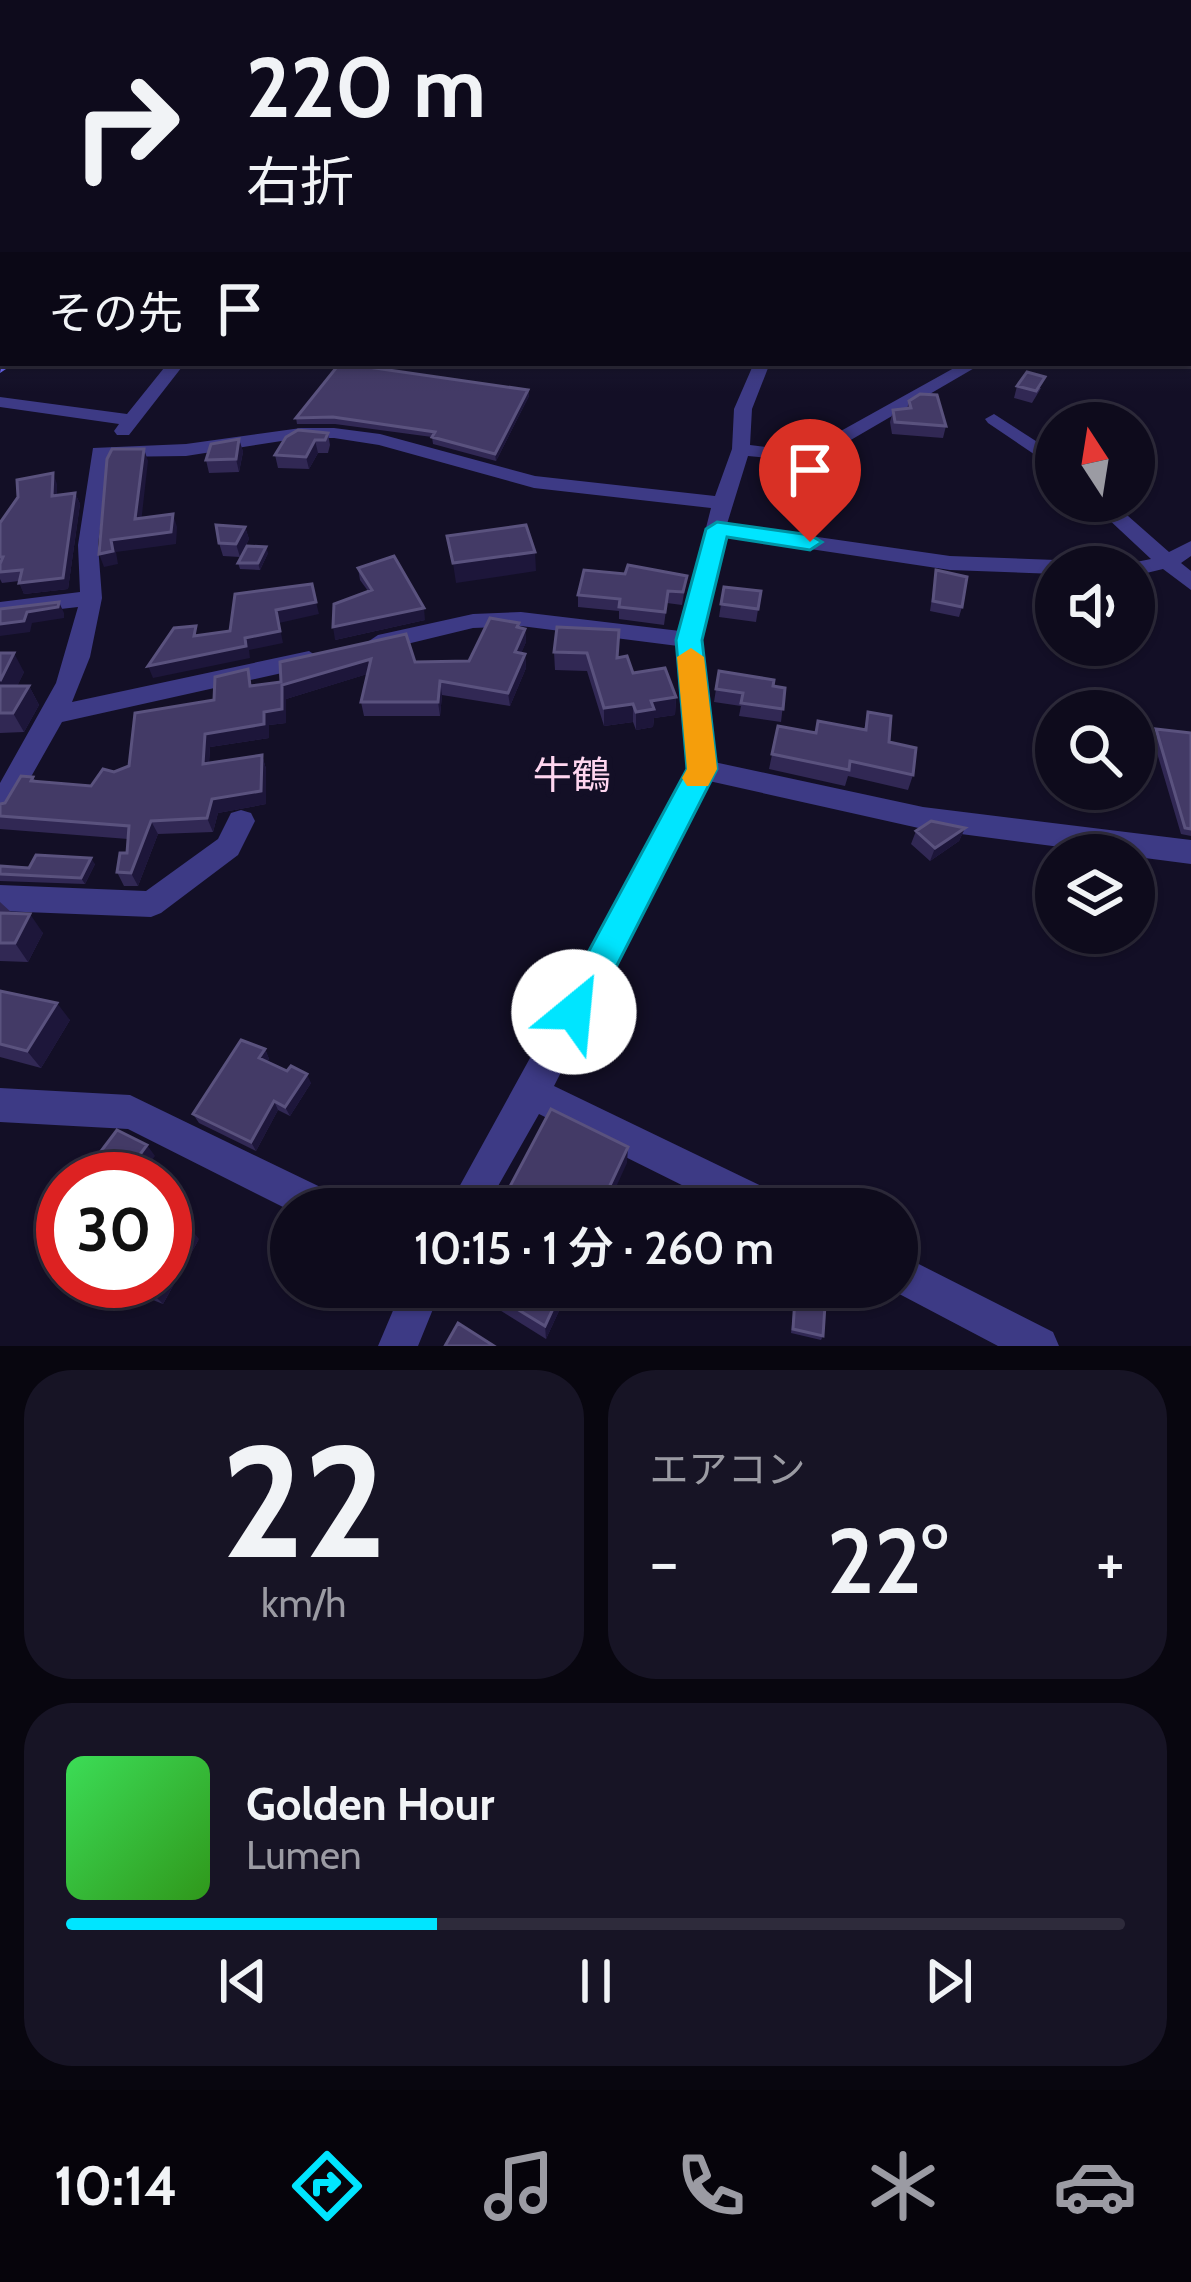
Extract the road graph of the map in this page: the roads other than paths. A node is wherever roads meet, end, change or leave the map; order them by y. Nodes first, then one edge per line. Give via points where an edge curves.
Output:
1 (175, 366) edge
2 (761, 366) edge
3 (970, 366) edge
4 (0, 402) edge
5 (994, 419) dead end
6 (132, 420) junction
7 (1035, 448) edge
8 (740, 449) junction
9 (100, 452) junction
10 (722, 503) junction
11 (1122, 522) edge
12 (717, 529) junction
13 (1191, 547) edge
14 (1167, 562) junction
15 (1155, 564) edge
16 (1035, 566) edge
17 (1191, 583) edge
18 (91, 598) junction
19 (0, 609) edge
20 (689, 640) junction
21 (57, 714) junction
22 (702, 769) junction
23 (0, 806) edge
24 (241, 821) dead end
25 (1186, 856) edge
26 (0, 898) edge
27 (532, 1093) junction
28 (0, 1106) edge
29 (284, 1188) edge
30 (477, 1188) edge
31 (726, 1188) edge
32 (918, 1283) edge
33 (414, 1308) edge
34 (398, 1346) edge
35 (1039, 1346) edge

1 - 6 street
2 - 8 street via 743,409
3 - 8 street via 806,458
4 - 6 street
5 - 7 street
6 - 9 street
8 - 10 street
9 - 10 street via 334,433 534,482
9 - 18 street via 88,543
10 - 12 street
11 - 14 street
12 - 16 street via 950,563
12 - 20 street
13 - 14 street
14 - 15 street
14 - 17 street
18 - 19 street
18 - 21 street
20 - 21 street via 472,621
20 - 22 street
21 - 23 street
22 - 25 street via 923,818
22 - 27 street
24 - 26 street via 228,848 151,904
27 - 30 street
27 - 31 street
28 - 29 street via 130,1112
32 - 35 street
33 - 34 street

